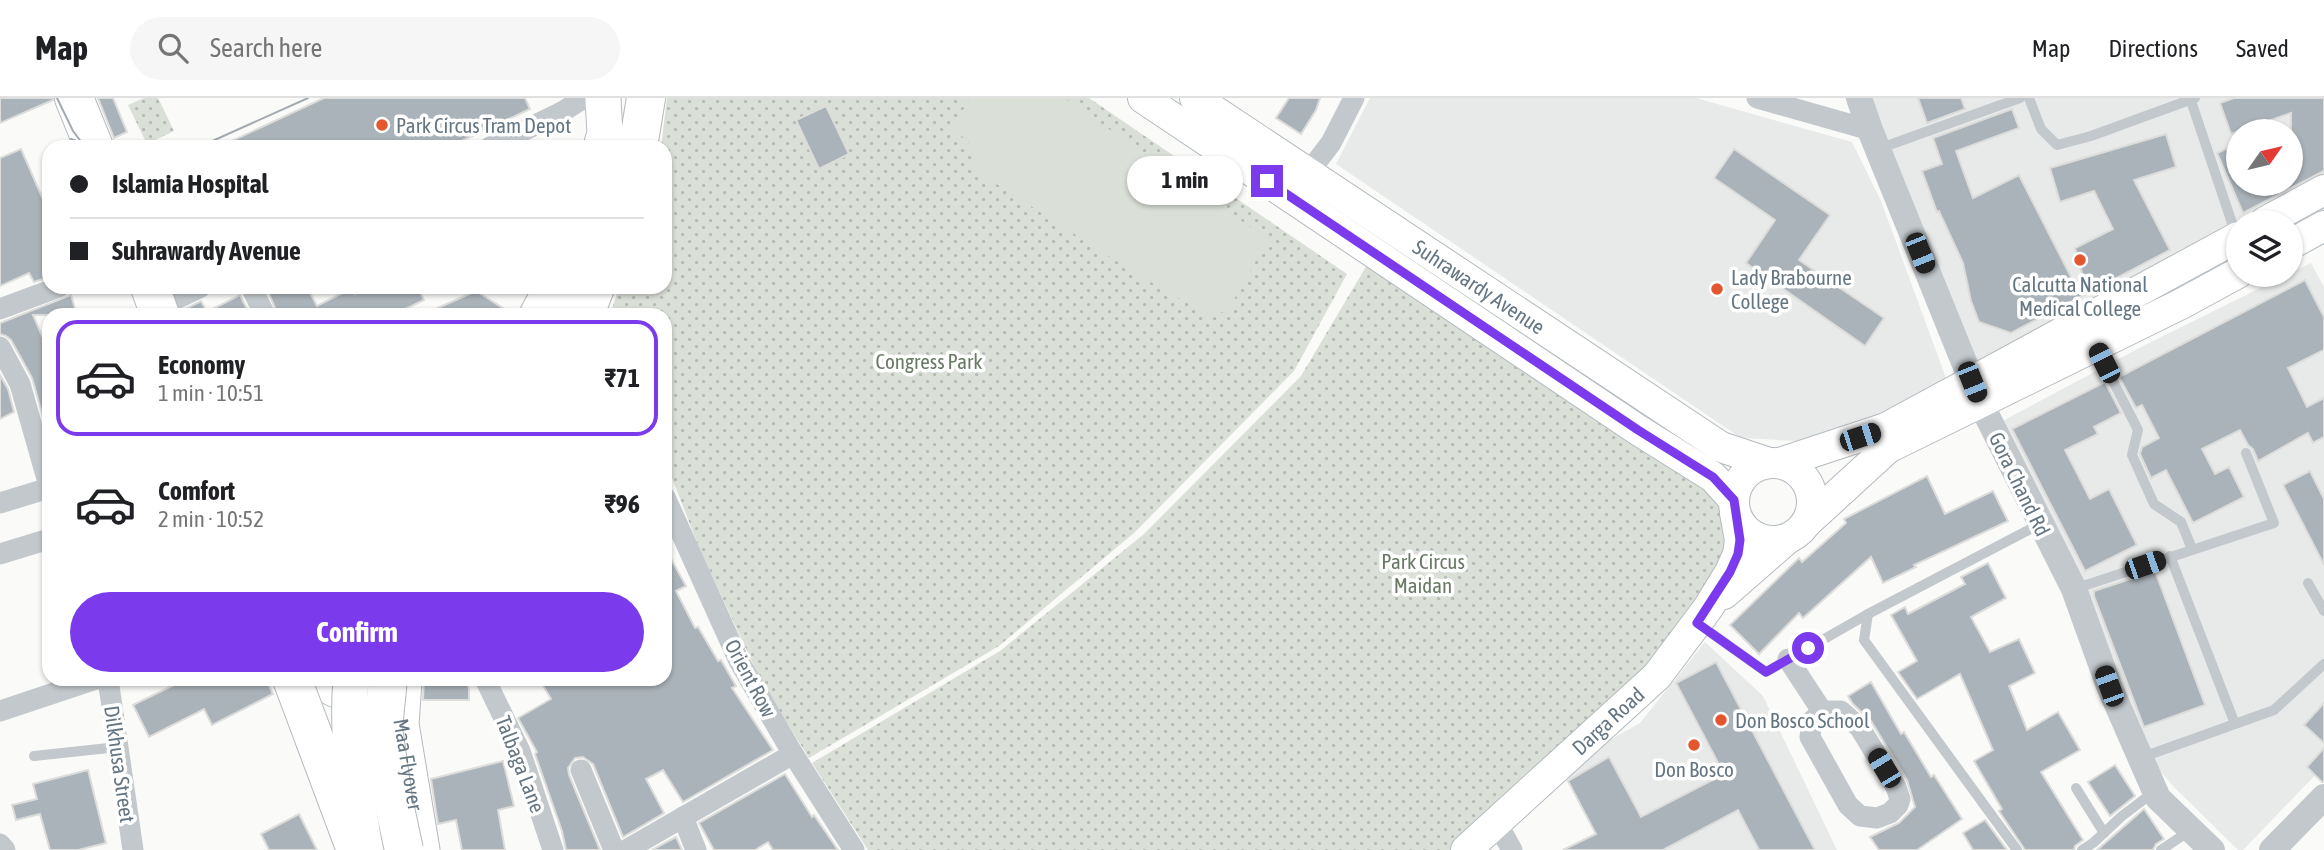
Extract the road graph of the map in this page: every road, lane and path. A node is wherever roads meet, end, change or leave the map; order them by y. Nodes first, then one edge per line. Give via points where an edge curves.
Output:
1 (55, 98) edge
2 (74, 98) edge
3 (584, 98) edge
4 (603, 98) edge
5 (632, 98) edge
6 (647, 98) edge
7 (1143, 98) edge
8 (1195, 98) edge
9 (1354, 98) edge
10 (1757, 98) edge
11 (1859, 98) edge
12 (2020, 98) edge
13 (2029, 98) edge
14 (2192, 99) edge
15 (71, 140) edge
16 (91, 140) edge
17 (504, 140) edge
18 (615, 140) edge
19 (618, 140) edge
20 (619, 140) edge
21 (1874, 140) junction
22 (1308, 173) junction
23 (2312, 197) edge
24 (2229, 210) edge
25 (2288, 210) edge
26 (2313, 238) edge
27 (2226, 244) edge
28 (2226, 280) edge
29 (42, 293) edge
30 (178, 294) edge
31 (148, 303) edge
32 (0, 309) edge
33 (2095, 345) junction
34 (0, 347) edge
35 (1976, 393) junction
36 (2246, 453) dead end
37 (42, 462) edge
38 (1775, 463) junction
39 (42, 489) edge
40 (0, 503) edge
41 (1734, 506) junction
42 (672, 513) edge
43 (2040, 524) junction
44 (1797, 531) junction
45 (42, 541) edge
46 (2192, 549) junction
47 (0, 554) edge
48 (2169, 556) junction
49 (2308, 583) dead end
50 (2074, 589) junction
51 (2324, 611) edge
52 (1868, 614) junction
53 (1703, 615) junction
54 (1788, 659) junction
55 (2324, 664) edge
56 (75, 686) edge
57 (109, 686) edge
58 (295, 686) edge
59 (333, 686) edge
60 (335, 686) edge
61 (392, 686) edge
62 (392, 686) edge
63 (392, 686) edge
64 (488, 686) edge
65 (1822, 710) junction
66 (0, 711) edge
67 (2235, 724) junction
68 (118, 747) junction
69 (793, 754) junction
70 (34, 756) dead end
71 (2140, 758) junction
72 (581, 770) dead end
73 (2076, 788) dead end
74 (2155, 791) junction
75 (2324, 797) edge
76 (683, 817) junction
77 (1497, 823) junction
78 (2191, 830) junction
79 (2104, 833) junction
80 (0, 844) edge
81 (5, 850) edge
82 (133, 850) edge
83 (356, 850) edge
84 (366, 850) edge
85 (385, 850) edge
86 (404, 850) edge
87 (424, 850) edge
88 (553, 850) edge
89 (614, 850) edge
90 (626, 850) edge
91 (696, 850) edge
92 (854, 850) edge
93 (1466, 850) edge
94 (1512, 850) edge
95 (2017, 850) edge
96 (2082, 850) edge
97 (2161, 850) edge
98 (2212, 850) edge
99 (2272, 850) edge

1 - 15 main road
2 - 16 highway
3 - 17 street
4 - 18 highway
5 - 19 highway
6 - 20 highway
7 - 41 main road, Suhrawardy Avenue via 1713,477
8 - 22 main road, Suhrawardy Avenue
9 - 22 street via 1331,143
10 - 21 street
11 - 21 street, Gora Chand Rd
12 - 21 lane
13 - 14 lane via 2042,129 2057,145
14 - 24 lane
21 - 35 street, Gora Chand Rd
22 - 38 main road, Suhrawardy Avenue via 1721,447
23 - 25 main road
23 - 26 street
27 - 35 main road
28 - 33 main road
29 - 32 street
30 - 31 street
33 - 35 main road
33 - 46 lane via 2138,430 2132,455 2154,504 2181,523
34 - 37 street via 20,384
35 - 38 main road
35 - 43 street, Gora Chand Rd
35 - 44 main road, Darga Road via 1888,447
36 - 46 lane via 2274,523
38 - 41 main road via 1756,466 1744,475 1736,487
38 - 44 main road via 1793,468 1810,490 1811,514
39 - 40 street
41 - 44 main road via 1742,526 1760,540 1774,542
41 - 53 main road, Darga Road via 1738,554
42 - 69 street, Orient Row via 739,661
43 - 50 street, Gora Chand Rd
43 - 52 lane
44 - 53 main road, Darga Road
45 - 47 street
46 - 48 lane
48 - 50 lane
48 - 67 lane
49 - 51 lane
50 - 71 street, Gora Chand Rd
52 - 54 lane
52 - 95 lane via 1864,640
53 - 54 lane via 1766,672
53 - 77 main road, Darga Road via 1657,676
54 - 65 street
55 - 67 lane via 2274,710
56 - 66 street
57 - 68 street, Dilkhusa Street
58 - 83 highway, bridge
59 - 83 main road via 343,789
60 - 84 highway, bridge via 348,709 351,765
61 - 85 highway, Maa Flyover via 371,771
62 - 86 highway, bridge via 383,728
63 - 87 main road, Maa Flyover
64 - 88 street, Talbaga Lane via 520,751
65 - 65 street via 1841,711 1860,728 1900,799 1890,813 1860,817 1848,804 1810,737 1812,721
67 - 71 lane
68 - 70 lane
68 - 82 street, Dilkhusa Street
69 - 76 street
69 - 92 street, Orient Row
71 - 74 street, Gora Chand Rd
72 - 89 street
73 - 79 lane
74 - 78 street, Gora Chand Rd
74 - 79 lane
75 - 99 street
76 - 90 street
76 - 91 street
77 - 93 main road, Darga Road
77 - 94 street
78 - 97 lane
78 - 98 street, Gora Chand Rd
79 - 96 lane
80 - 81 street

